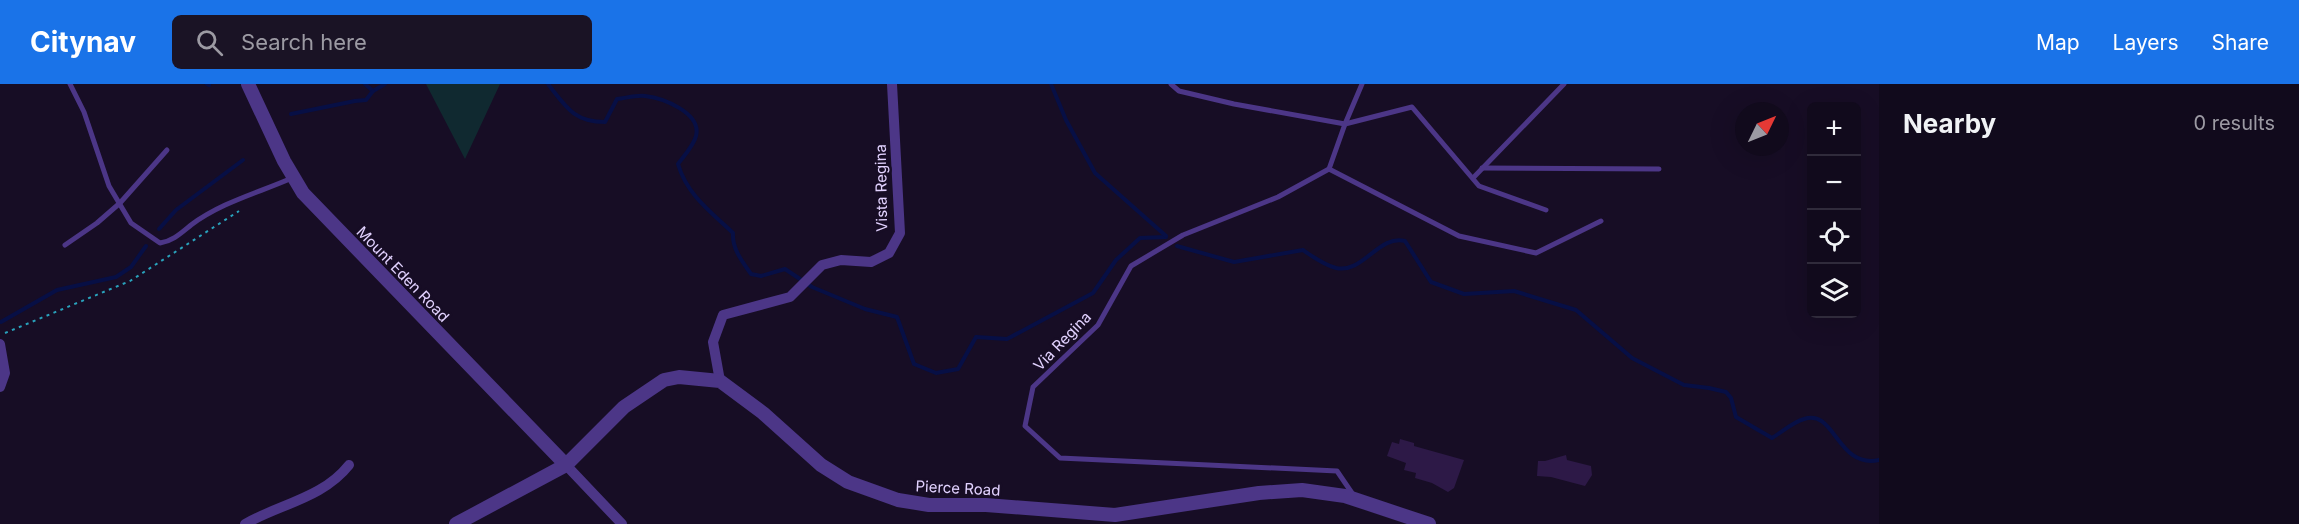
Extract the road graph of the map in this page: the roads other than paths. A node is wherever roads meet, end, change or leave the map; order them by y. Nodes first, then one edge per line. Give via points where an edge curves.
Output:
1 (70, 84) edge
2 (248, 84) edge
3 (892, 84) edge
4 (1171, 84) edge
5 (1362, 84) edge
6 (1564, 84) edge
7 (1344, 124) junction
8 (167, 150) dead end
9 (1482, 168) junction
10 (1329, 169) junction
11 (1659, 169) dead end
12 (293, 177) junction
13 (1473, 178) junction
14 (120, 203) junction
15 (1546, 210) dead end
16 (1601, 221) dead end
17 (65, 245) dead end
18 (0, 344) edge
19 (720, 381) junction
20 (0, 387) edge
21 (349, 465) dead end
22 (566, 465) junction
23 (1356, 500) junction
24 (245, 524) edge
25 (456, 524) edge
26 (622, 524) edge
27 (1429, 524) edge

1 - 14 lane via 84,112 109,186
2 - 12 street, Mount Eden Road
3 - 19 street, Vista Regina via 900,233 889,253 871,262 842,260 822,265 790,297 723,315 713,342
4 - 7 lane via 1179,91 1234,104
5 - 7 lane
6 - 9 lane
7 - 10 lane
7 - 13 lane via 1412,107
8 - 14 lane
9 - 11 lane
9 - 13 lane
10 - 16 lane via 1459,236 1536,253
10 - 23 lane, Via Regina via 1278,197 1183,235 1131,266 1098,325 1033,387 1025,426 1060,458 1337,471
12 - 14 lane via 220,207 170,242 160,243 132,223
12 - 22 street, Mount Eden Road via 303,193
13 - 15 lane via 1479,186
14 - 17 lane
18 - 20 street via 5,373
19 - 22 street via 679,377 664,380 624,407
19 - 23 street, Pierce Road via 821,465 848,482 898,500 1115,515 1302,490
21 - 24 street via 317,491
22 - 25 street
22 - 26 street
23 - 27 street, Pierce Road

